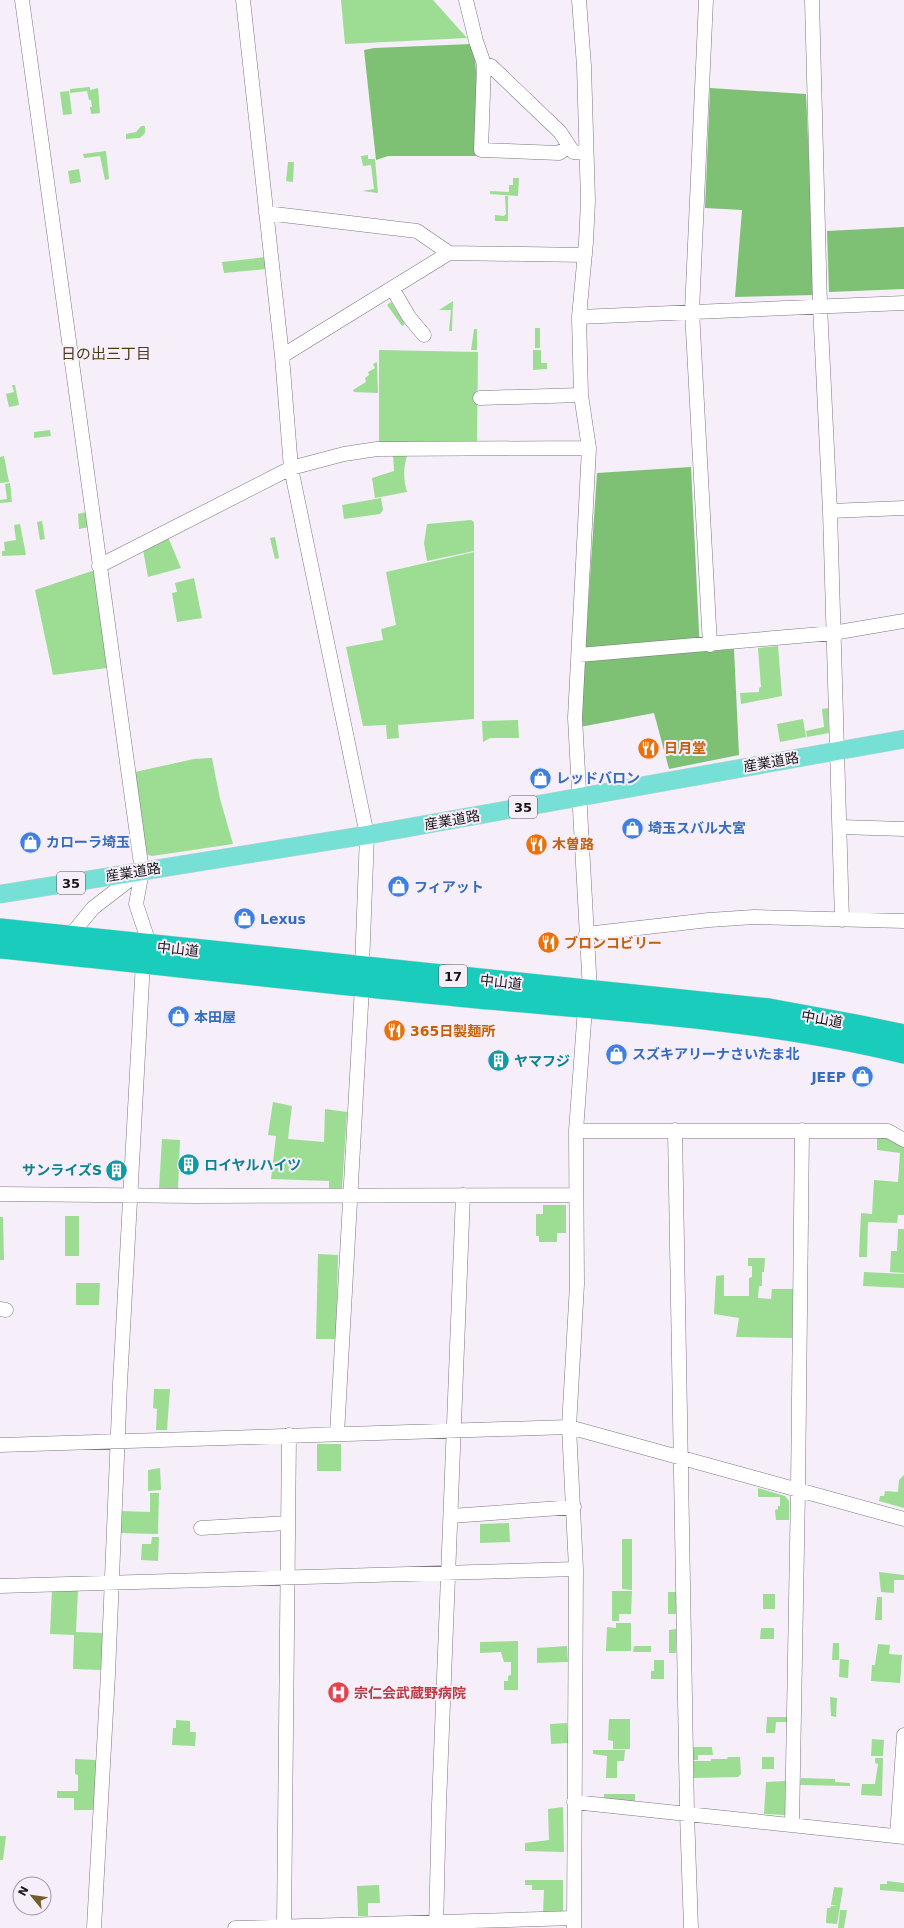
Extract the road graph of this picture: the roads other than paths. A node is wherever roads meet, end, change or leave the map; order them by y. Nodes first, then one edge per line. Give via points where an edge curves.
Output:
1 (22, 0) edge
2 (243, 0) edge
3 (466, 0) edge
4 (579, 0) edge
5 (706, 0) edge
6 (812, 0) edge
7 (484, 64) junction
8 (569, 146) junction
9 (586, 153) junction
10 (266, 213) junction
11 (449, 253) junction
12 (585, 255) junction
13 (392, 288) junction
14 (904, 303) edge
15 (820, 306) junction
16 (692, 311) junction
17 (579, 317) junction
18 (424, 335) dead end
19 (282, 356) junction
20 (581, 395) junction
21 (480, 398) dead end
22 (589, 448) junction
23 (291, 468) junction
24 (904, 508) edge
25 (830, 511) junction
26 (99, 566) junction
27 (904, 621) edge
28 (833, 633) junction
29 (710, 645) junction
30 (579, 655) junction
31 (904, 739) edge
32 (837, 751) junction
33 (579, 797) junction
34 (840, 827) junction
35 (904, 829) edge
36 (367, 834) junction
37 (142, 871) junction
38 (0, 894) edge
39 (842, 920) junction
40 (904, 921) edge
41 (0, 929) edge
42 (586, 934) junction
43 (70, 937) junction
44 (0, 948) edge
45 (52, 953) junction
46 (147, 954) junction
47 (362, 966) junction
48 (362, 987) junction
49 (587, 1000) junction
50 (904, 1035) edge
51 (904, 1053) edge
52 (675, 1130) junction
53 (802, 1130) junction
54 (576, 1131) junction
55 (904, 1140) edge
56 (0, 1194) edge
57 (131, 1195) junction
58 (349, 1195) junction
59 (463, 1195) junction
60 (576, 1195) junction
61 (569, 1427) junction
62 (453, 1430) junction
63 (337, 1434) junction
64 (289, 1435) junction
65 (118, 1441) junction
66 (0, 1445) edge
67 (682, 1458) junction
68 (798, 1490) junction
69 (574, 1507) junction
70 (452, 1516) junction
71 (904, 1519) edge
72 (288, 1522) junction
73 (201, 1528) dead end
74 (576, 1569) junction
75 (449, 1574) junction
76 (288, 1579) junction
77 (112, 1583) junction
78 (0, 1586) edge
79 (904, 1735) edge
80 (574, 1802) junction
81 (687, 1813) junction
82 (792, 1825) junction
83 (901, 1836) edge
84 (574, 1923) edge
85 (436, 1925) edge
86 (284, 1927) edge
87 (94, 1928) edge
88 (235, 1928) edge
89 (691, 1928) edge

1 - 26 street
2 - 10 street
3 - 7 street
4 - 9 street
5 - 16 street
6 - 15 street
7 - 8 street via 491,66 560,132
7 - 8 street via 481,150 559,153
8 - 9 street via 573,152
9 - 12 street via 588,201
10 - 11 street via 417,231
10 - 19 street
11 - 12 street
11 - 13 street
12 - 17 street
13 - 18 street via 409,318
13 - 19 street
14 - 15 street
15 - 16 street
15 - 25 street
16 - 17 street
16 - 29 street
17 - 20 street
19 - 23 street
20 - 21 street
20 - 22 street
22 - 23 street via 376,449 344,454
22 - 30 street
23 - 26 street
23 - 36 street
24 - 25 street
25 - 28 street
26 - 37 street
27 - 28 street
28 - 29 street
28 - 32 street
29 - 30 street
30 - 33 street via 575,718
31 - 32 main road, 産業道路 / 35
32 - 33 main road, 産業道路 / 35
32 - 34 street
33 - 36 main road, 産業道路 / 35
33 - 42 street
34 - 35 street
34 - 39 street
36 - 37 main road, 産業道路 / 35
36 - 47 street
37 - 38 main road, 産業道路 / 35
37 - 43 street via 93,908
37 - 46 street via 136,904
39 - 40 street
39 - 42 street via 754,917
41 - 43 highway, 中山道 / 17
42 - 49 street
43 - 45 street
43 - 46 highway, 中山道 / 17
44 - 45 highway, 中山道 / 17
45 - 46 highway, 中山道 / 17
46 - 47 highway, 中山道 / 17
46 - 48 highway, 中山道 / 17
46 - 57 street
47 - 49 highway, 中山道 / 17
48 - 49 highway, 中山道 / 17
48 - 58 street
49 - 50 highway, 中山道 / 17 via 769,1009
49 - 51 highway, 中山道 / 17 via 769,1026 850,1040
49 - 54 street
52 - 53 street
52 - 54 street
52 - 67 street
53 - 55 street via 888,1131
53 - 68 street
54 - 60 street
56 - 57 street
57 - 58 street
57 - 65 street
58 - 59 street
58 - 63 street
59 - 60 street
59 - 62 street
60 - 61 street via 577,1284
61 - 62 street
61 - 67 street
61 - 69 street
62 - 63 street
62 - 70 street
63 - 64 street
64 - 65 street
64 - 72 street
65 - 66 street
65 - 77 street
67 - 68 street
67 - 81 street
68 - 71 street
68 - 82 street
69 - 70 street
69 - 74 street
70 - 75 street
72 - 73 street
72 - 76 street
74 - 75 street
74 - 80 street
75 - 76 street
75 - 85 street
76 - 77 street
76 - 86 street
77 - 78 street
77 - 87 street
79 - 83 street
80 - 81 street
80 - 84 street
81 - 82 street
81 - 89 street
82 - 83 street
84 - 85 street
85 - 86 street
86 - 88 street

